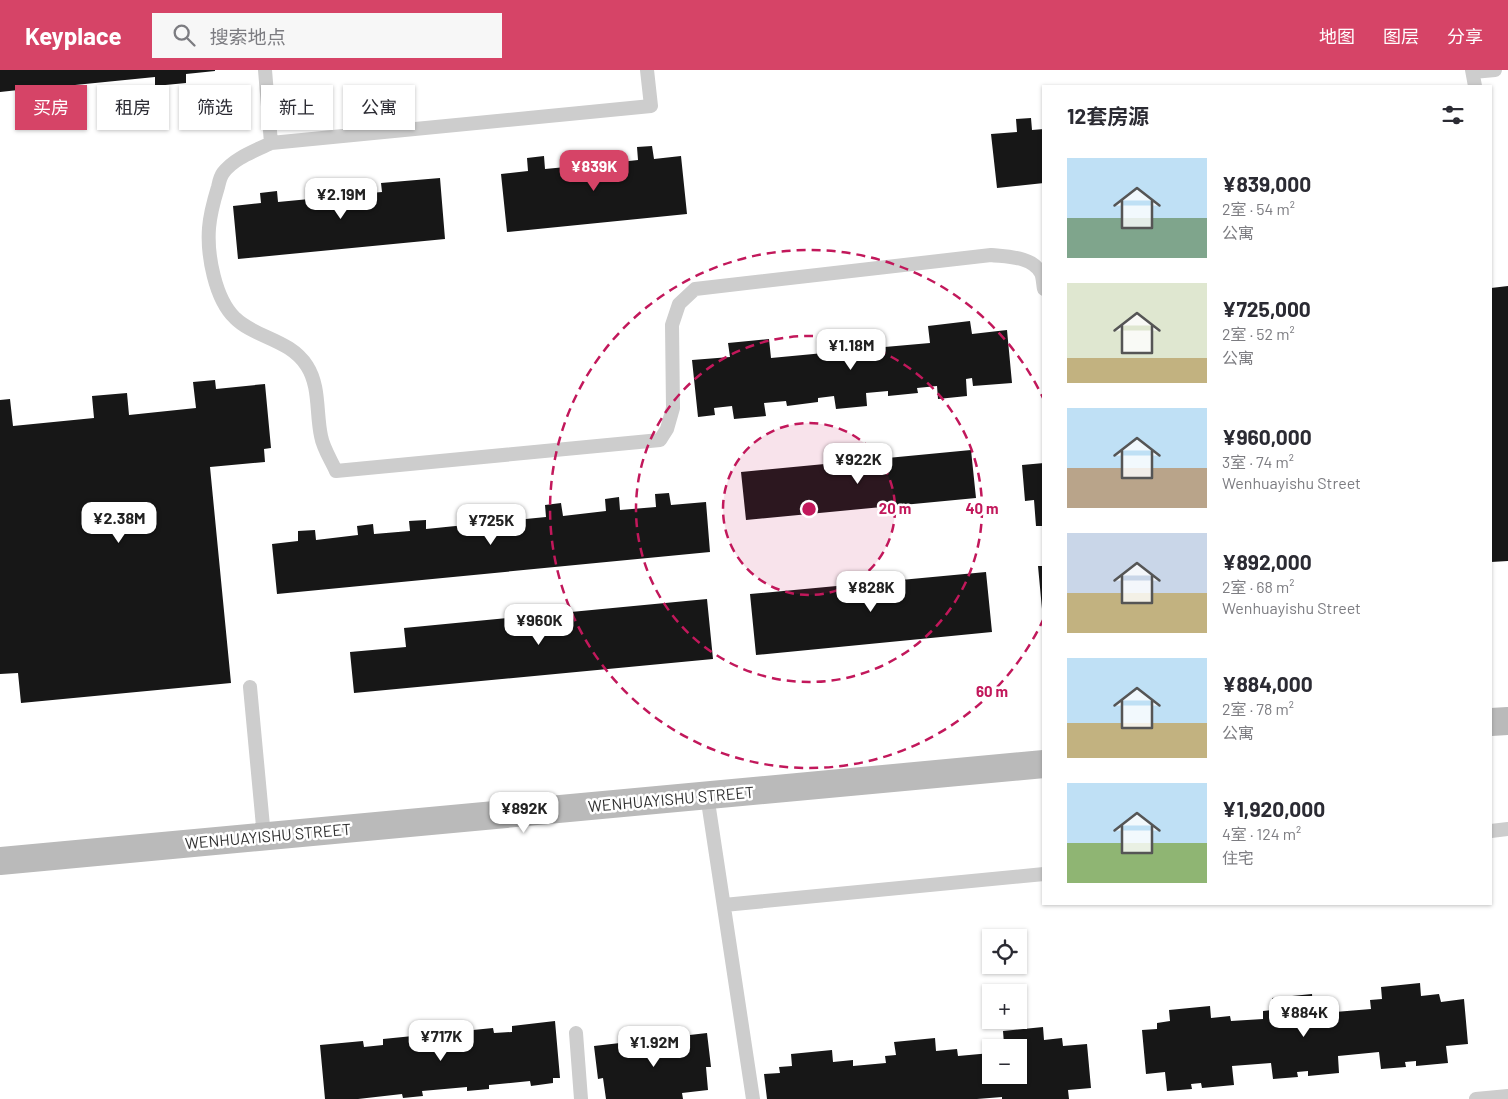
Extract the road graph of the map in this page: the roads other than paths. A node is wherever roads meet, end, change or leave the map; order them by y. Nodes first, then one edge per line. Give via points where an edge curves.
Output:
1 (265, 70) edge
2 (648, 70) edge
3 (1495, 70) edge
4 (1473, 76) edge
5 (271, 143) junction
6 (1042, 278) edge
7 (250, 687) dead end
8 (1508, 721) edge
9 (1492, 722) edge
10 (1042, 764) edge
11 (707, 795) junction
12 (1508, 829) edge
13 (1492, 831) edge
14 (264, 837) junction
15 (0, 861) edge
16 (1042, 874) edge
17 (724, 905) junction
18 (576, 1033) dead end
19 (1508, 1096) edge
20 (582, 1099) edge
21 (753, 1099) edge
22 (1476, 1099) edge

1 - 5 lane
2 - 5 lane via 651,106
3 - 4 lane
5 - 6 lane via 234,162 222,174 209,228 211,261 216,283 236,320 285,345 309,369 321,438 336,471 660,440 673,408 672,325 679,304 695,289 991,255 1024,259 1041,273
7 - 14 lane
8 - 9 street
10 - 11 street, WENHUAYISHU STREET
11 - 14 street, WENHUAYISHU STREET
11 - 17 lane
12 - 13 lane
14 - 15 street, WENHUAYISHU STREET
16 - 17 lane
17 - 21 lane
18 - 20 lane
19 - 22 lane

